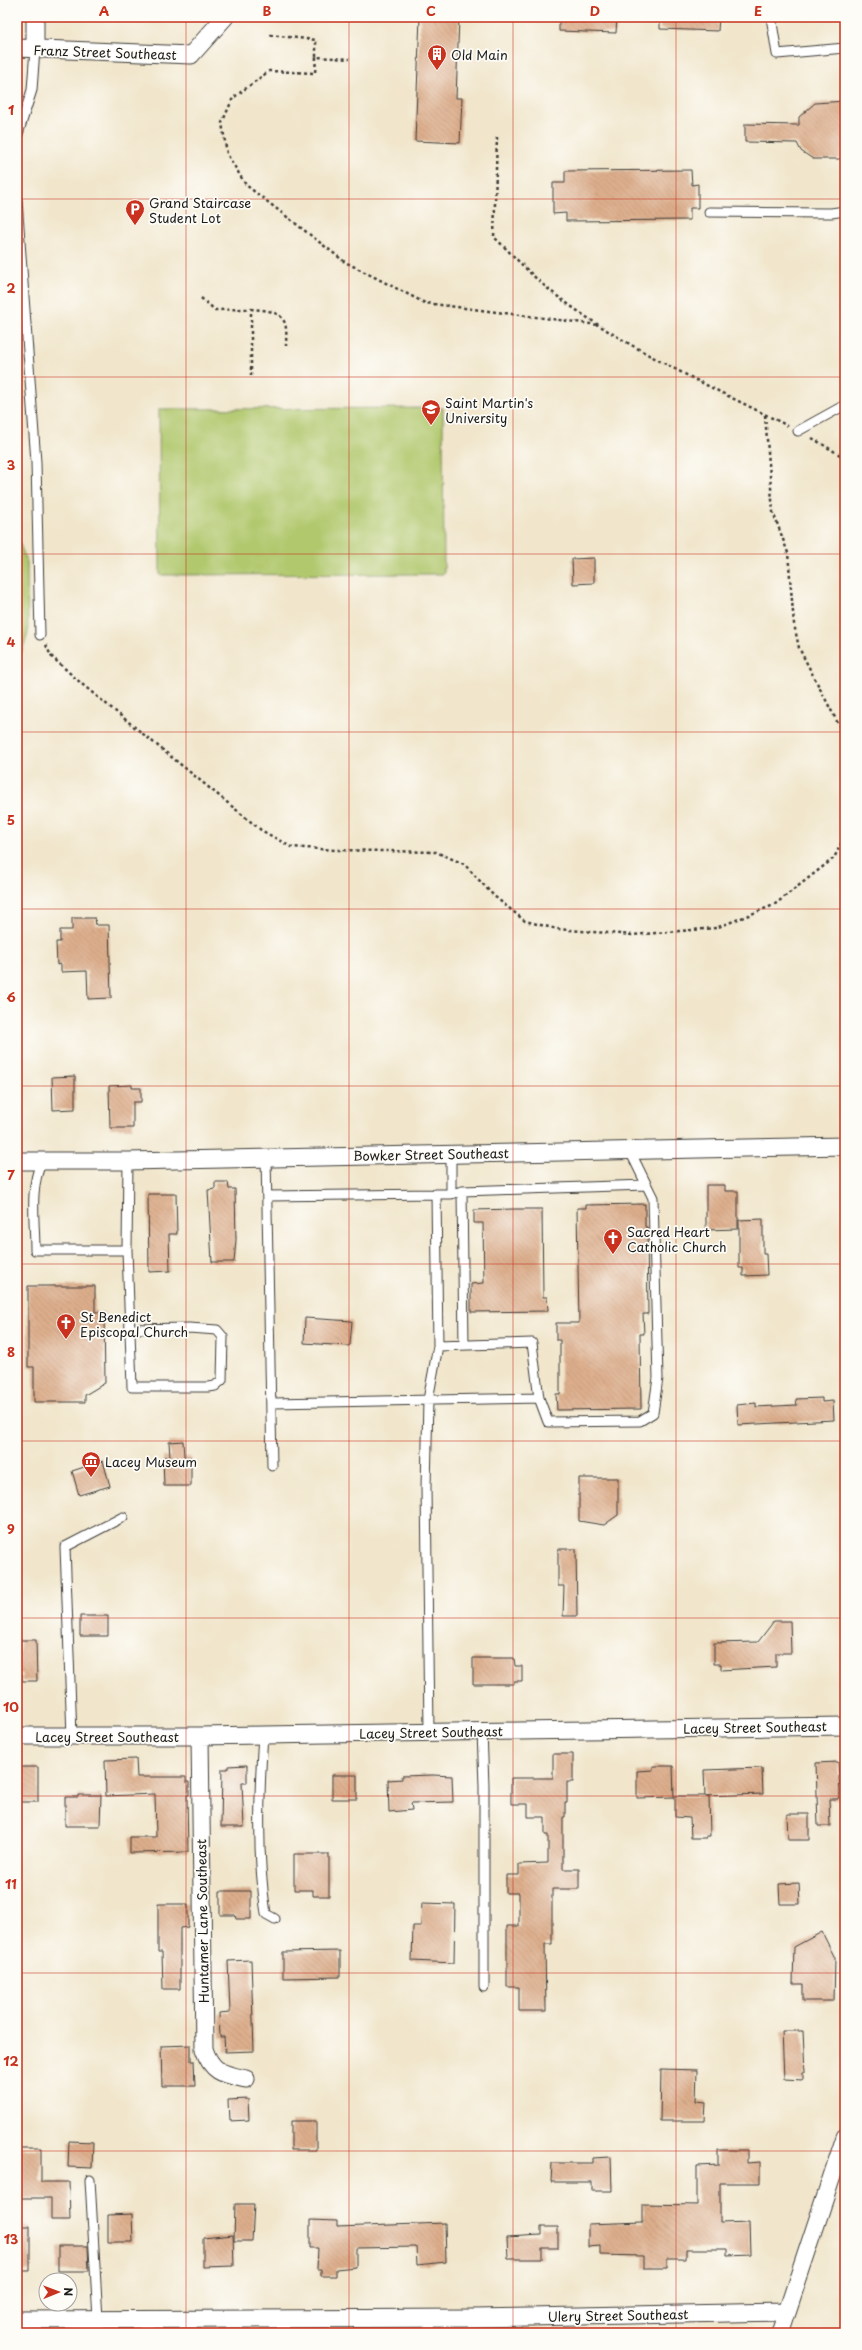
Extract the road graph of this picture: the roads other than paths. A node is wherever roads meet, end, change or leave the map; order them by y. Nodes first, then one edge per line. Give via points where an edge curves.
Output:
1 (35, 17) edge
2 (225, 17) edge
3 (771, 17) edge
4 (17, 48) edge
5 (845, 48) edge
6 (35, 49) junction
7 (17, 137) edge
8 (17, 200) edge
9 (845, 211) edge
10 (709, 212) dead end
11 (845, 405) edge
12 (798, 431) road end
13 (40, 636) road end
14 (845, 1146) edge
15 (629, 1149) junction
16 (451, 1153) junction
17 (266, 1157) junction
18 (17, 1161) edge
19 (42, 1161) junction
20 (128, 1161) junction
21 (646, 1185) junction
22 (462, 1191) junction
23 (436, 1194) junction
24 (451, 1194) junction
25 (267, 1196) junction
26 (126, 1250) junction
27 (130, 1329) junction
28 (464, 1345) junction
29 (438, 1346) junction
30 (539, 1398) junction
31 (428, 1400) junction
32 (272, 1404) junction
33 (272, 1466) dead end
34 (123, 1517) dead end
35 (845, 1726) edge
36 (429, 1731) junction
37 (482, 1731) junction
38 (263, 1735) junction
39 (17, 1736) edge
40 (72, 1736) junction
41 (200, 1736) junction
42 (275, 1919) dead end
43 (484, 1987) dead end
44 (246, 2079) dead end
45 (845, 2137) edge
46 (90, 2180) dead end
47 (787, 2312) junction
48 (98, 2319) junction
49 (17, 2320) edge
50 (780, 2333) edge

1 - 6 street
2 - 6 street, Franz Street Southeast via 191,55
3 - 5 lane via 776,54
4 - 6 street, Franz Street Southeast
6 - 7 lane via 32,90
8 - 13 lane via 36,462
9 - 10 lane
11 - 12 lane
14 - 15 street, Bowker Street Southeast
15 - 16 street, Bowker Street Southeast
15 - 21 lane
16 - 17 street, Bowker Street Southeast
16 - 24 lane
17 - 20 street, Bowker Street Southeast
17 - 25 lane
18 - 19 street, Bowker Street Southeast
19 - 20 street, Bowker Street Southeast
19 - 26 lane via 36,1173 35,1250
20 - 26 lane
21 - 22 lane
21 - 30 lane via 653,1198 658,1378 653,1413 640,1421 548,1422
22 - 24 lane
22 - 28 lane
23 - 24 lane
23 - 25 lane
23 - 29 lane
25 - 32 lane
26 - 27 lane
27 - 27 lane via 132,1387 209,1387 222,1380 223,1337 217,1330
28 - 29 lane
28 - 30 lane via 532,1343
29 - 31 lane
30 - 31 lane
31 - 32 lane
31 - 36 lane via 426,1487
32 - 33 lane
34 - 40 lane via 65,1547
35 - 37 street, Lacey Street Southeast
36 - 37 street, Lacey Street Southeast
36 - 38 street, Lacey Street Southeast
37 - 43 lane
38 - 41 street, Lacey Street Southeast
38 - 42 lane via 260,1776 263,1892 266,1914
39 - 40 street, Lacey Street Southeast
40 - 41 street, Lacey Street Southeast
41 - 44 street, Huntamer Lane Southeast via 204,2050 209,2062 220,2074
45 - 47 street
46 - 48 lane
47 - 48 street, Ulery Street Southeast via 466,2318
47 - 50 street
48 - 49 street, Ulery Street Southeast

